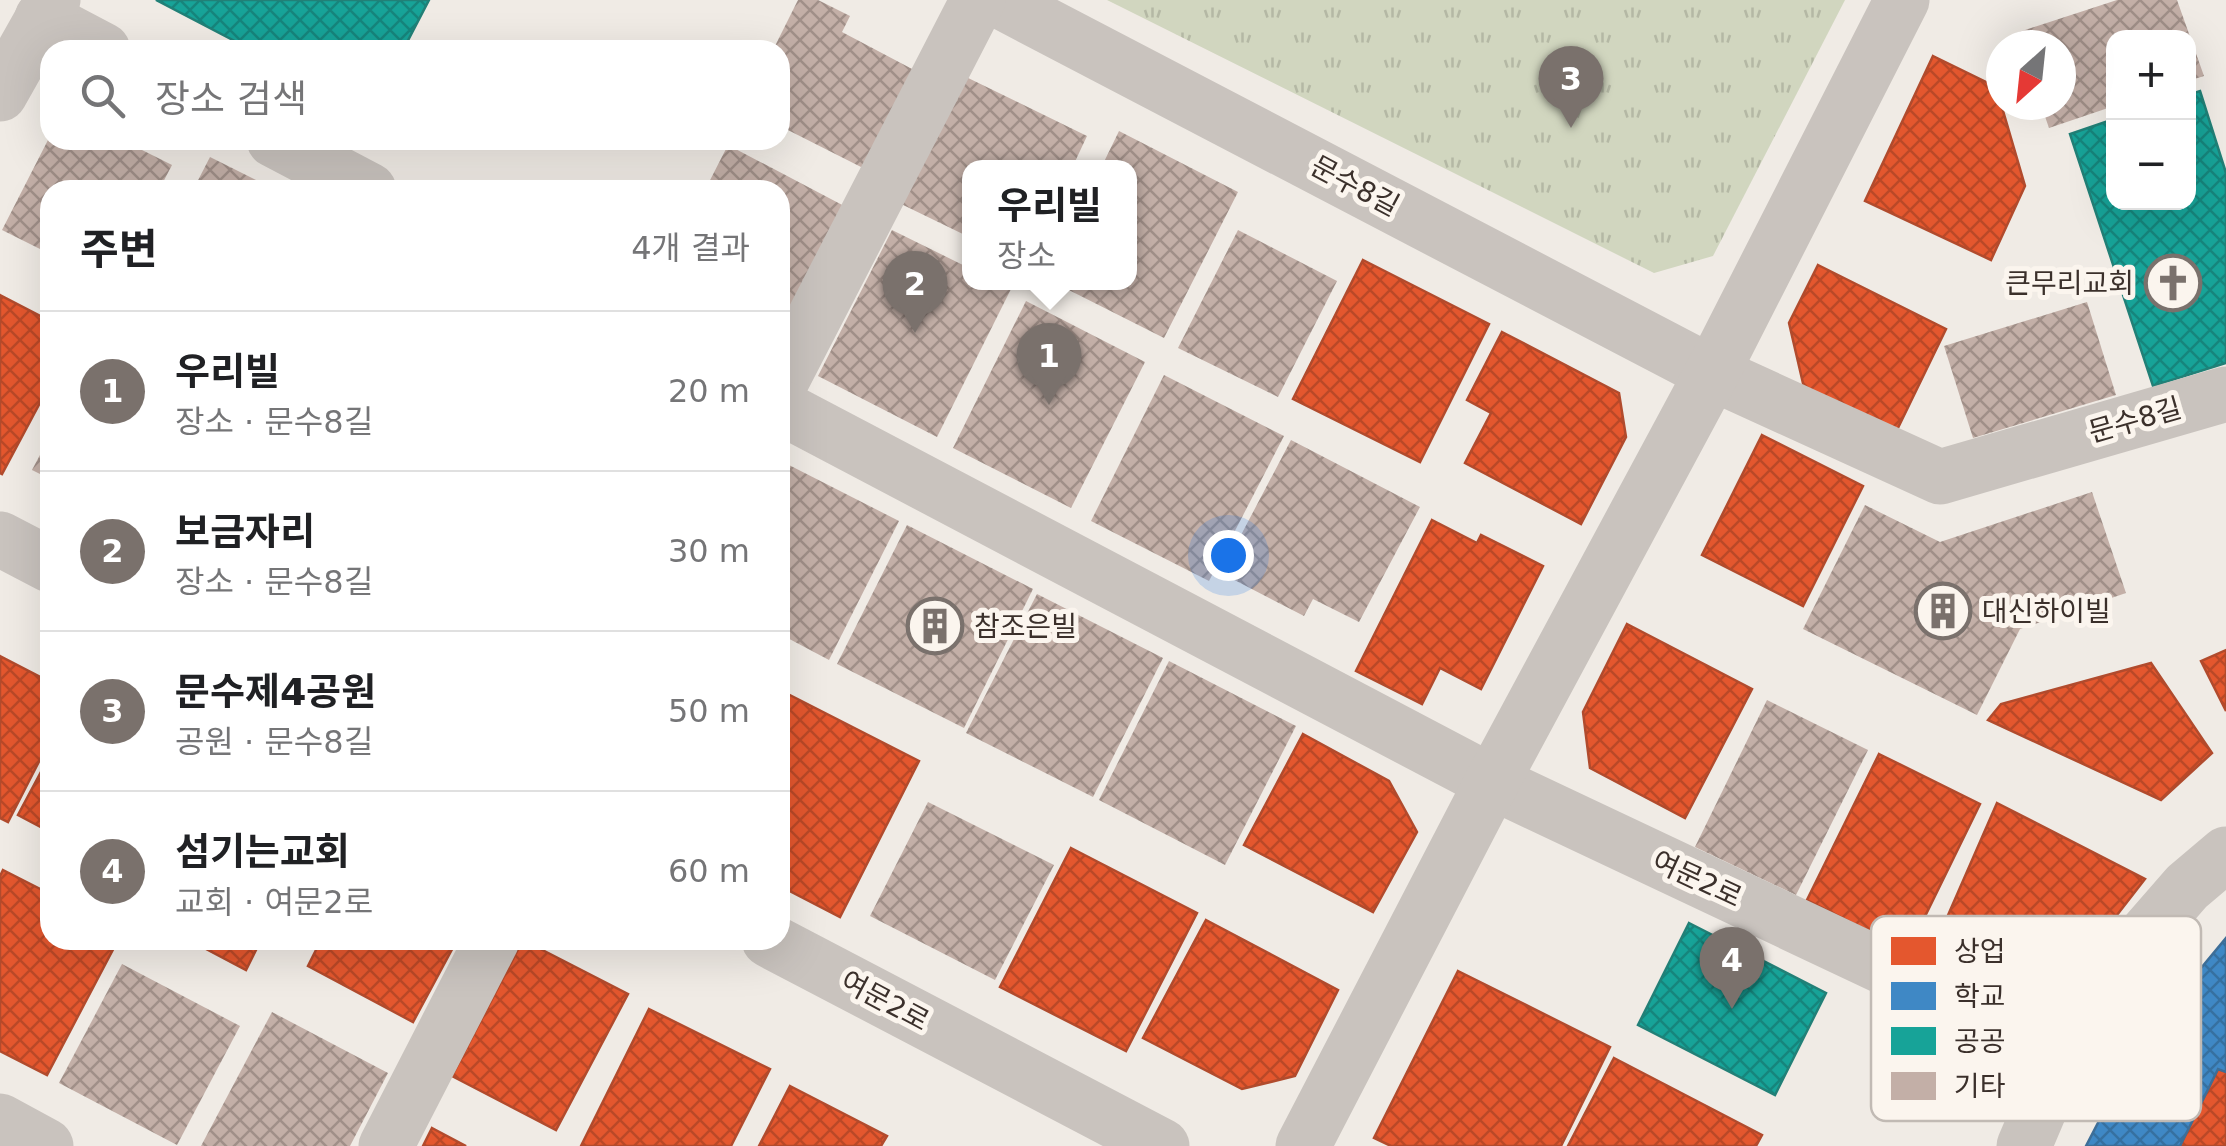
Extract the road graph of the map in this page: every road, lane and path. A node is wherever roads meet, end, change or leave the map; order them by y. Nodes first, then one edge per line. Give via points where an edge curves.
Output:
1 (978, 0) edge
2 (998, 0) edge
3 (1902, 0) edge
4 (47, 9) edge
5 (90, 40) edge
6 (0, 94) edge
7 (293, 150) edge
8 (350, 180) edge
9 (790, 365) edge
10 (1712, 372) junction
11 (2226, 394) edge
12 (790, 412) edge
13 (0, 539) edge
14 (40, 560) edge
15 (1492, 782) junction
16 (2226, 854) edge
17 (2162, 916) edge
18 (487, 950) edge
19 (787, 950) edge
20 (1871, 961) edge
21 (0, 1121) edge
22 (2035, 1121) edge
23 (46, 1146) edge
24 (386, 1146) edge
25 (1162, 1146) edge
26 (1304, 1146) edge
27 (2024, 1146) edge

1 - 9 street
2 - 10 street, 문수8길
3 - 10 street
4 - 5 street
4 - 6 street
7 - 8 street
10 - 11 street, 문수8길 via 1940,477
10 - 15 street
12 - 15 street
13 - 14 street
15 - 20 street, 여문2로
15 - 26 street
16 - 17 street
18 - 24 street
19 - 25 street, 여문2로
21 - 23 street
22 - 27 street

